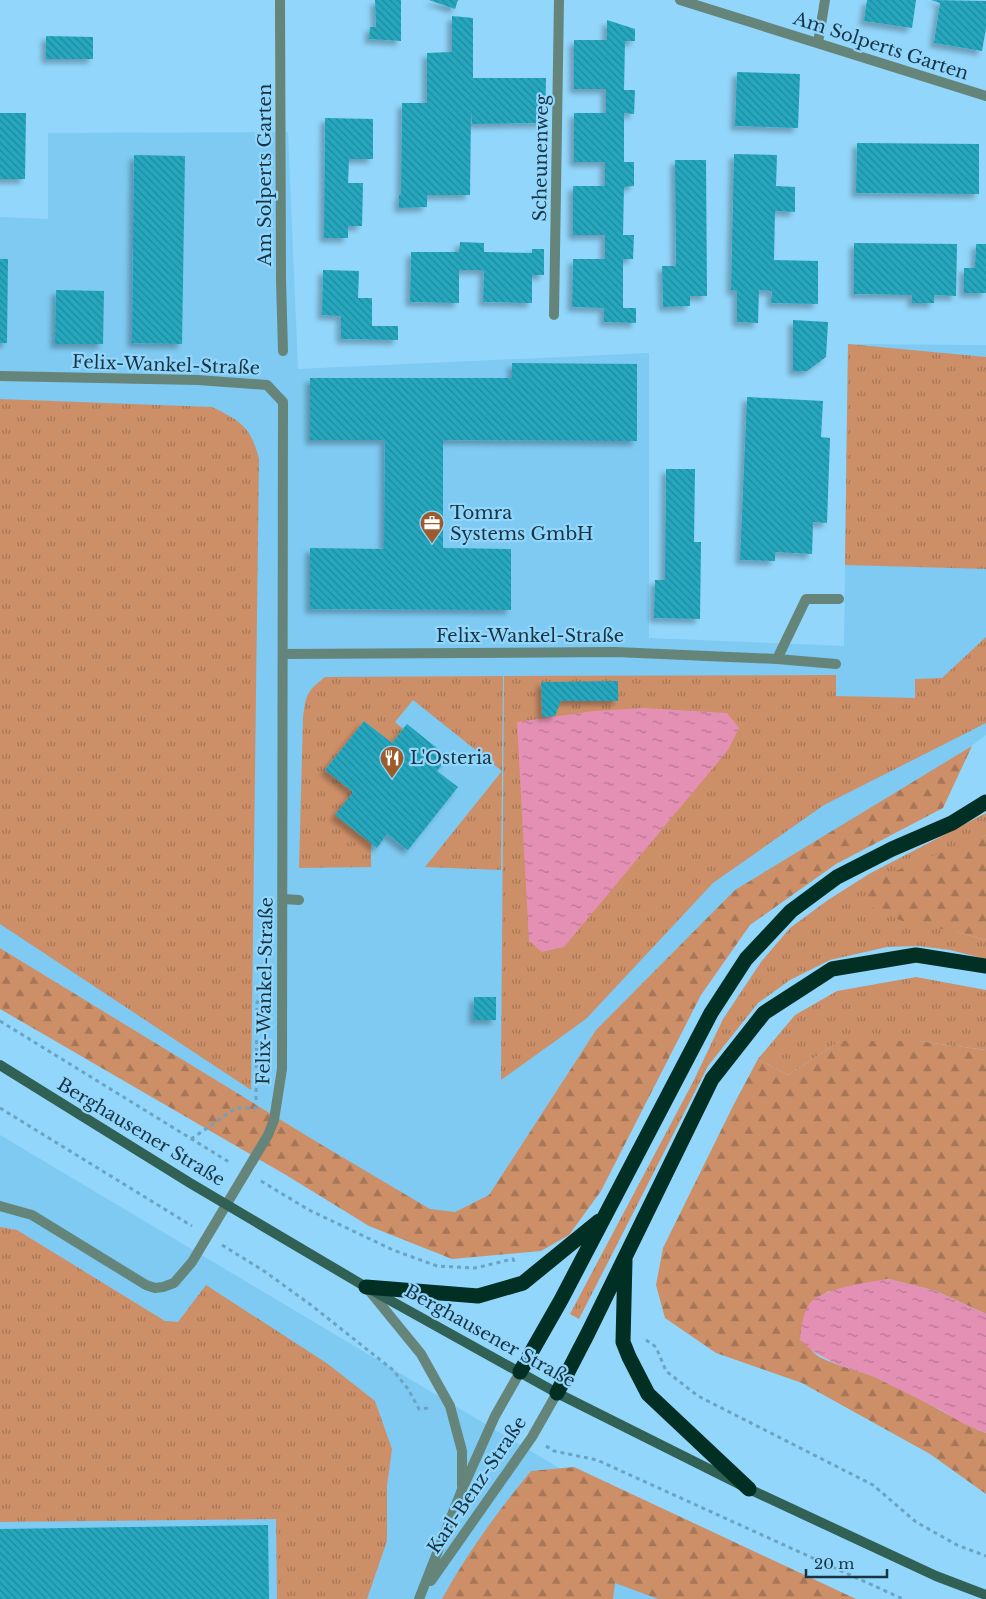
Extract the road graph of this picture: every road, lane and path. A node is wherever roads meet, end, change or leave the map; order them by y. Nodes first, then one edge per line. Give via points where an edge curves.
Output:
1 (280, 0) edge
2 (559, 0) edge
3 (680, 0) edge
4 (825, 0) edge
5 (818, 42) junction
6 (986, 96) edge
7 (554, 316) dead end
8 (283, 351) dead end
9 (0, 376) edge
10 (839, 599) dead end
11 (283, 654) junction
12 (778, 659) junction
13 (836, 664) dead end
14 (986, 802) edge
15 (283, 899) junction
16 (299, 900) dead end
17 (986, 966) edge
18 (283, 1001) junction
19 (0, 1021) edge
20 (0, 1065) edge
21 (0, 1108) edge
22 (191, 1139) junction
23 (208, 1150) dead end
24 (0, 1206) edge
25 (170, 1213) dead end
26 (604, 1217) junction
27 (625, 1254) junction
28 (264, 1271) dead end
29 (366, 1287) junction
30 (520, 1372) junction
31 (557, 1393) junction
32 (450, 1406) junction
33 (532, 1438) junction
34 (749, 1489) junction
35 (462, 1492) junction
36 (957, 1545) dead end
37 (986, 1556) edge
38 (421, 1596) edge
39 (986, 1596) edge
40 (904, 1599) edge

1 - 8 street, Am Solperts Garten
2 - 7 street, Scheunenweg
3 - 5 street, Am Solperts Garten
4 - 5 street
5 - 6 street, Am Solperts Garten
9 - 11 street, Felix-Wankel-Straße via 268,384 282,402
10 - 12 street via 806,599
11 - 12 street, Felix-Wankel-Straße via 616,652
11 - 15 street, Felix-Wankel-Straße
12 - 13 street, Felix-Wankel-Straße
14 - 26 highway via 952,823 837,877 778,924 746,959 711,1013
15 - 16 street
15 - 18 street, Felix-Wankel-Straße
17 - 27 highway via 916,955 832,969 764,1013 712,1079
18 - 22 path via 257,1002 256,1108 236,1108
18 - 24 street, Felix-Wankel-Straße via 282,1069 274,1120 268,1136 192,1262 174,1283 155,1288 146,1285 32,1215
19 - 22 path
20 - 29 main road, Berghausener Straße
21 - 25 path
22 - 23 path
26 - 29 highway via 523,1283 478,1296
26 - 30 highway
27 - 31 highway
27 - 34 highway via 623,1342 628,1357 648,1394
28 - 32 path via 393,1370 419,1409
29 - 30 main road, Berghausener Straße
29 - 32 street, Karl-Benz-Straße via 421,1354
30 - 31 main road, Berghausener Straße
30 - 35 street, Karl-Benz-Straße via 495,1416
31 - 33 street, Karl-Benz-Straße
31 - 34 main road, Berghausener Straße
32 - 35 street, Karl-Benz-Straße via 462,1451
33 - 38 street, Karl-Benz-Straße
33 - 40 path via 554,1451 597,1460
34 - 39 main road, Berghausener Straße
35 - 38 street, Karl-Benz-Straße
36 - 37 path

